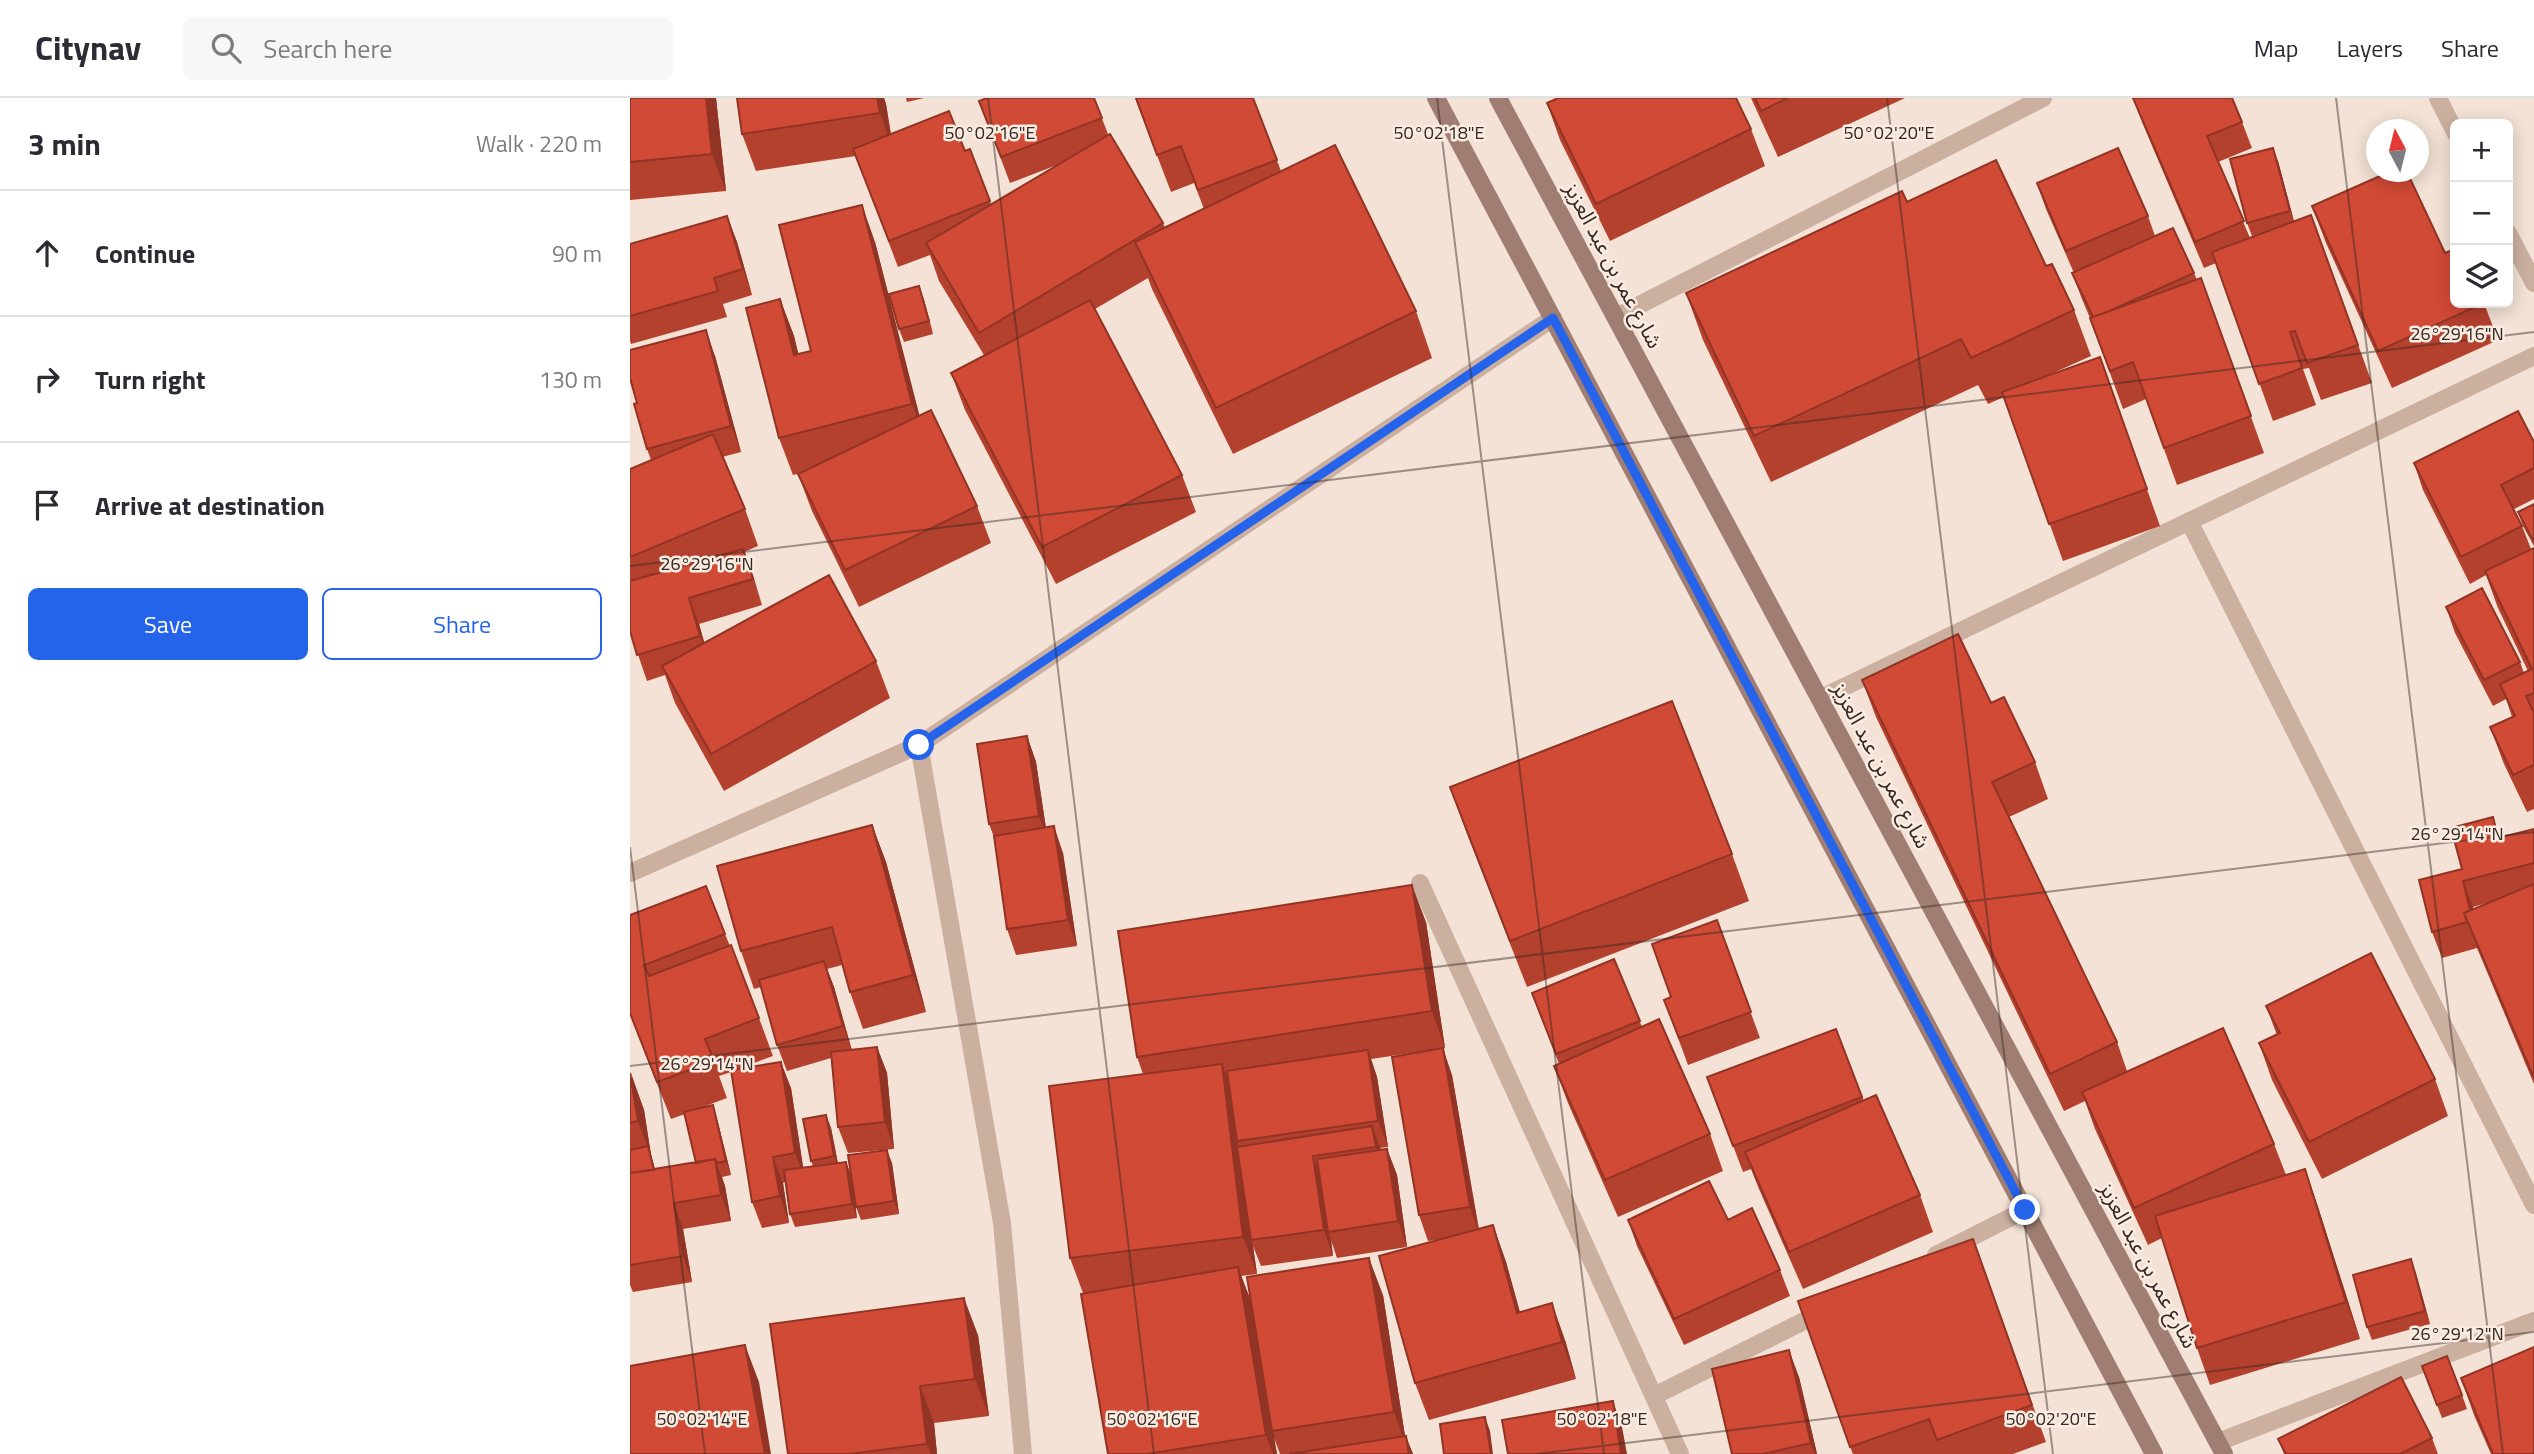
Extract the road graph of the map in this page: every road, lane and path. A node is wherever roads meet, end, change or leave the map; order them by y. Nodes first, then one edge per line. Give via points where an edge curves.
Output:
1 (1436, 98) edge
2 (1498, 98) edge
3 (2043, 98) edge
4 (2438, 98) edge
5 (2450, 122) edge
6 (2513, 243) edge
7 (2534, 284) edge
8 (1616, 317) junction
9 (1553, 318) junction
10 (2534, 356) edge
11 (2189, 521) junction
12 (1821, 698) junction
13 (919, 745) junction
14 (630, 873) edge
15 (1420, 883) dead end
16 (2534, 1205) edge
17 (2025, 1210) junction
18 (1926, 1260) edge
19 (1839, 1303) edge
20 (2534, 1321) edge
21 (1654, 1396) junction
22 (2221, 1448) edge
23 (1023, 1454) edge
24 (1680, 1454) edge
25 (2154, 1454) edge

1 - 9 main road
2 - 8 main road, شارع عمر بن عبد العزيز
3 - 8 street
4 - 5 street
6 - 7 street
8 - 12 main road, شارع عمر بن عبد العزيز
9 - 13 street
9 - 17 main road
10 - 11 street
11 - 12 street
11 - 16 street
12 - 22 main road, شارع عمر بن عبد العزيز
13 - 14 street
13 - 23 street via 1002,1223
15 - 21 street
17 - 18 street
17 - 25 main road
19 - 21 street
20 - 22 street
21 - 24 street

